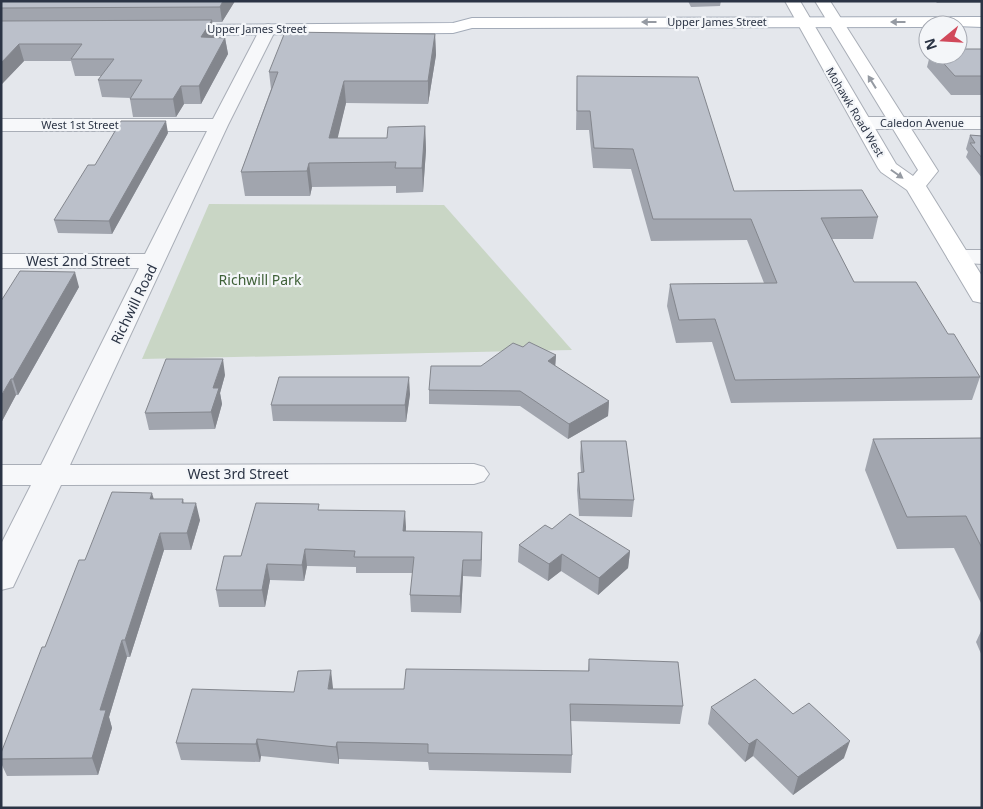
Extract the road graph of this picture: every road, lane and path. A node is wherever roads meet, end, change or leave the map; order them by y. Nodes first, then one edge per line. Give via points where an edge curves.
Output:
1 (792, 1) edge
2 (822, 1) edge
3 (982, 22) edge
4 (498, 23) junction
5 (453, 28) junction
6 (268, 29) junction
7 (807, 29) junction
8 (839, 29) junction
9 (164, 30) edge
10 (546, 34) junction
11 (918, 34) edge
12 (982, 34) edge
13 (968, 35) edge
14 (862, 123) junction
15 (982, 123) edge
16 (898, 124) junction
17 (1, 125) edge
18 (219, 125) junction
19 (915, 186) junction
20 (958, 257) junction
21 (982, 257) edge
22 (1, 261) edge
23 (155, 261) junction
24 (982, 296) edge
25 (474, 474) dead end
26 (1, 475) edge
27 (52, 475) junction
28 (1, 578) edge

1 - 7 main road, Mohawk Road West
2 - 8 main road
3 -> 8 main road, Upper James Street
4 - 5 main road, Upper James Street via 472,23
7 -> 4 main road, Upper James Street
4 - 10 main road
5 - 6 main road, Upper James Street
5 - 10 main road, Upper James Street via 474,34
6 - 9 main road, Upper James Street
6 - 18 street, Richwill Road
7 - 8 main road, Upper James Street
7 - 10 main road, Upper James Street
7 - 14 main road, Mohawk Road West
8 - 11 main road, Upper James Street
16 -> 8 main road
12 - 13 main road
14 - 16 street, Caledon Avenue
14 -> 19 main road, Mohawk Road West via 888,168
15 - 16 street, Caledon Avenue
16 - 19 main road via 928,171
17 - 18 street, West 1st Street
18 - 23 street, Richwill Road
19 - 20 main road, Mohawk Road West
20 - 21 street
20 - 24 main road, Mohawk Road West
22 - 23 street, West 2nd Street
23 - 27 street, Richwill Road
25 - 27 street, West 3rd Street
26 - 27 street, West 3rd Street
27 - 28 street, Richwill Road

